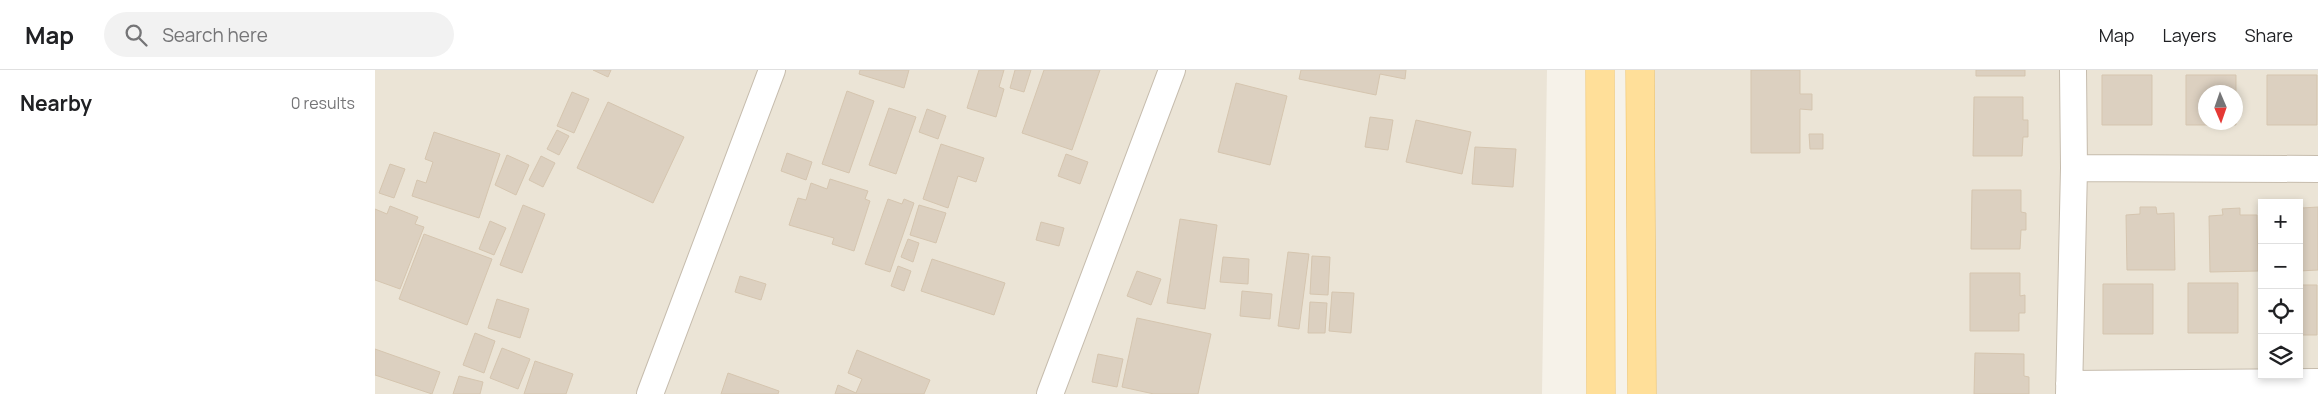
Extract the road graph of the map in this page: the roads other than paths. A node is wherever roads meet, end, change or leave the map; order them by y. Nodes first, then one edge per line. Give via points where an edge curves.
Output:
1 (772, 70) edge
2 (1171, 70) edge
3 (1600, 70) edge
4 (1640, 70) edge
5 (2073, 70) edge
6 (2074, 168) junction
7 (2318, 169) edge
8 (2318, 382) edge
9 (2069, 389) edge
10 (650, 394) edge
11 (1050, 394) edge
12 (1601, 394) edge
13 (1642, 394) edge

1 - 10 street
2 - 11 street
3 - 12 main road
4 - 13 main road
5 - 6 street
6 - 7 street
6 - 9 street
8 - 9 street

